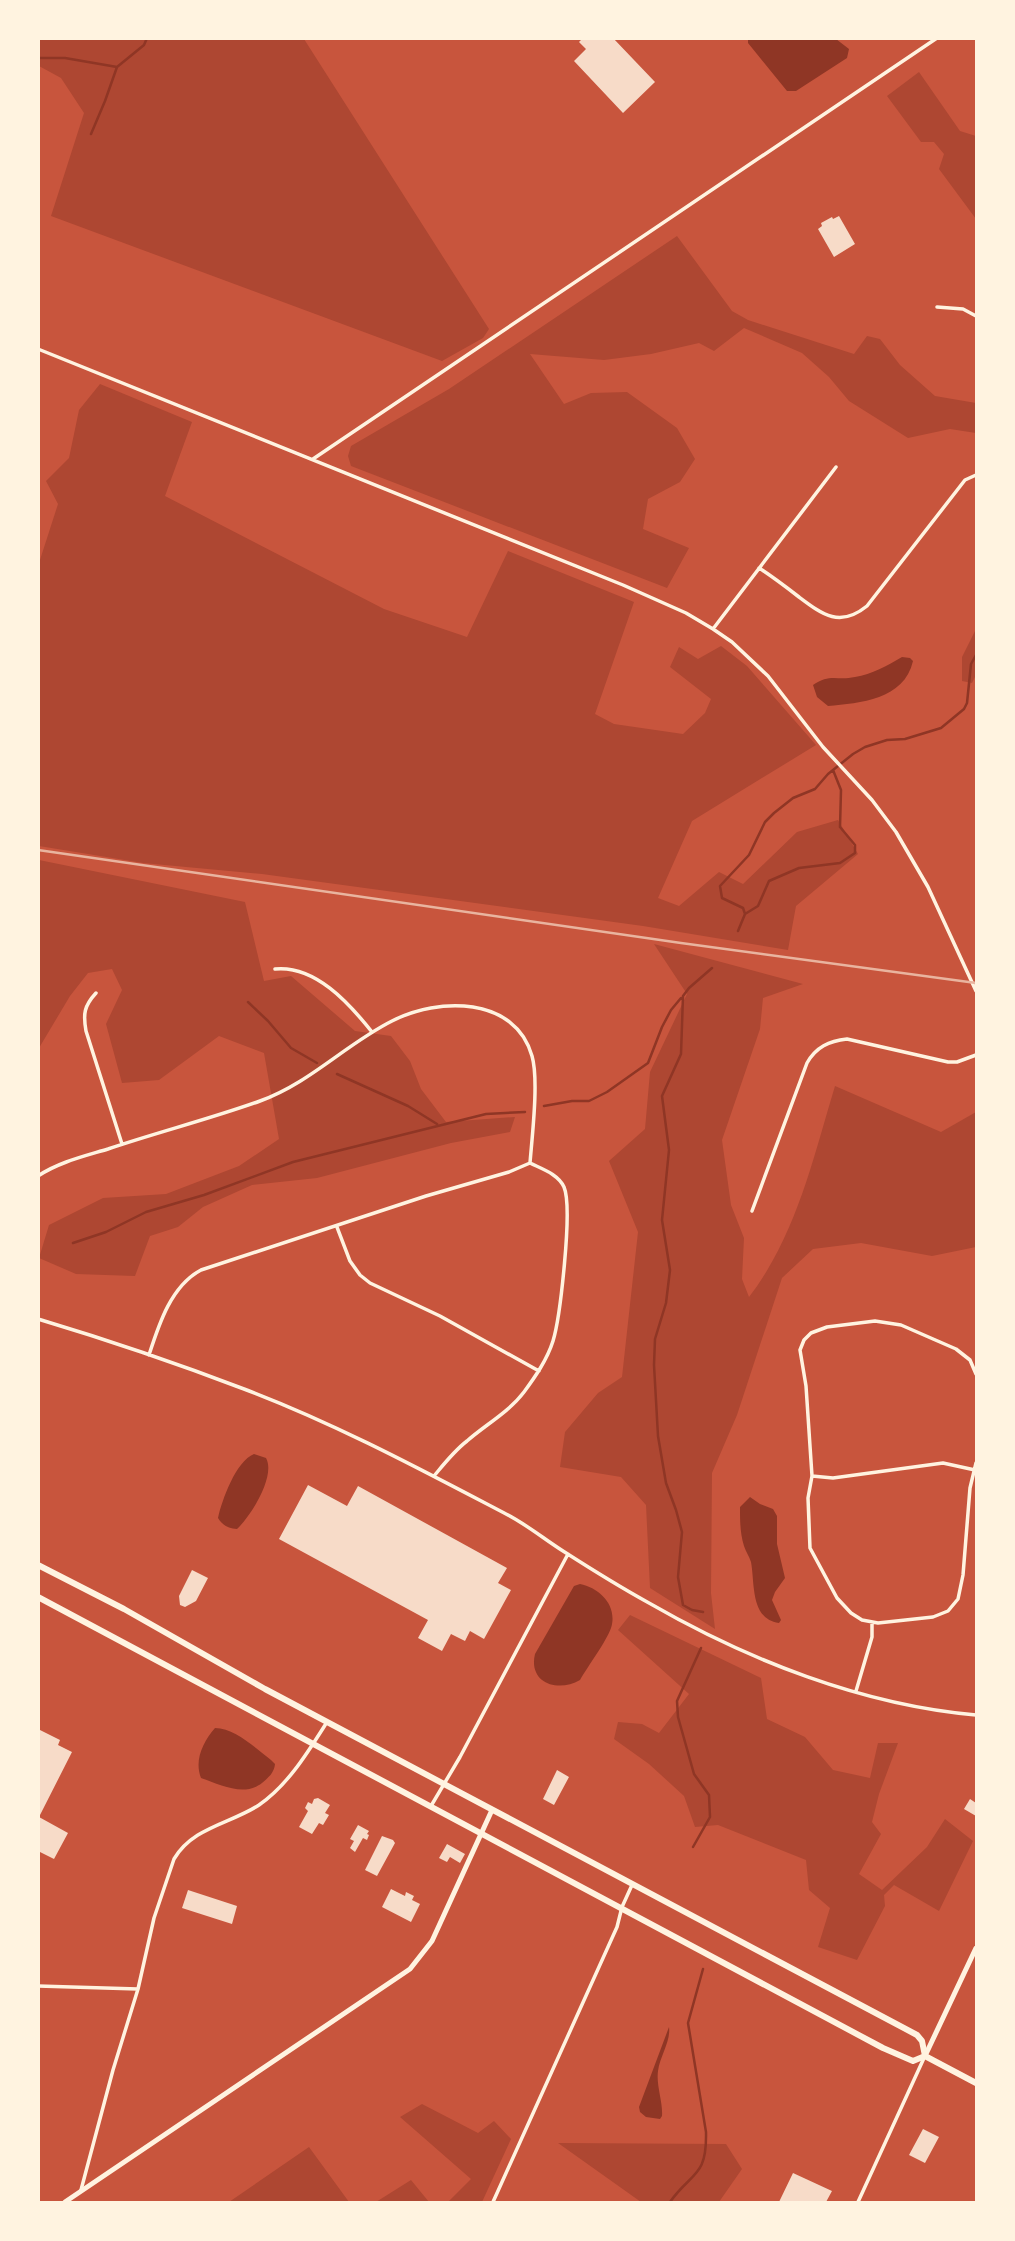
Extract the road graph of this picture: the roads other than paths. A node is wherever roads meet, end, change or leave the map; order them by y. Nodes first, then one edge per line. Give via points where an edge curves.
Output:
1 (937, 38) edge
2 (937, 307) dead end
3 (976, 316) edge
4 (38, 349) edge
5 (313, 459) junction
6 (836, 467) dead end
7 (976, 475) edge
8 (760, 568) junction
9 (713, 629) junction
10 (275, 969) dead end
11 (976, 991) edge
12 (96, 993) dead end
13 (372, 1032) junction
14 (976, 1055) edge
15 (122, 1144) junction
16 (530, 1163) junction
17 (38, 1176) edge
18 (752, 1211) dead end
19 (337, 1226) junction
20 (38, 1319) edge
21 (149, 1355) junction
22 (538, 1371) junction
23 (976, 1374) edge
24 (976, 1463) edge
25 (975, 1470) junction
26 (434, 1476) junction
27 (812, 1476) junction
28 (568, 1554) junction
29 (38, 1565) edge
30 (38, 1597) edge
31 (872, 1622) junction
32 (856, 1691) junction
33 (976, 1715) edge
34 (327, 1722) junction
35 (314, 1743) junction
36 (444, 1784) junction
37 (431, 1806) junction
38 (492, 1810) junction
39 (482, 1833) junction
40 (632, 1885) junction
41 (622, 1908) junction
42 (976, 1948) edge
43 (38, 1986) edge
44 (138, 1989) junction
45 (925, 2056) junction
46 (976, 2083) edge
47 (81, 2192) junction
48 (65, 2203) edge
49 (493, 2203) edge
50 (858, 2203) edge

1 - 5 street
2 - 3 street via 963,309
4 - 5 street
5 - 9 street via 623,585
6 - 8 street
7 - 8 street via 965,480 867,606 855,614 841,618 823,614
8 - 9 street
9 - 11 street via 768,676 890,821
10 - 13 street via 293,969 320,982
12 - 15 street via 85,1008 86,1031
13 - 15 street via 277,1094
13 - 16 street via 409,1013 442,1005 484,1010 511,1023 527,1043 534,1066
14 - 18 street via 948,1062 847,1039 817,1049 807,1063
15 - 17 street
16 - 19 street
16 - 22 street via 561,1183 568,1204 555,1334
19 - 21 street via 192,1275 171,1301
19 - 22 street via 350,1261 370,1283
20 - 21 street
21 - 26 street via 245,1389
22 - 26 street via 518,1399 465,1442
23 - 27 street via 970,1360 956,1349 901,1325 875,1321 827,1326 811,1333 800,1350
24 - 25 street
25 - 27 street via 943,1464 833,1478
25 - 31 street via 958,1599 948,1611 933,1617
26 - 28 street via 510,1516
27 - 31 street via 810,1548 837,1598 851,1613
28 - 32 street via 724,1643
28 - 36 street
29 - 34 main road
30 - 35 main road
31 - 32 street
32 - 33 street via 926,1709
34 - 35 street
34 - 36 main road
35 - 37 main road
35 - 44 street via 264,1801 198,1833 180,1850 154,1918
36 - 37 street
36 - 38 main road
37 - 39 main road
38 - 39 street
38 - 40 main road
39 - 41 main road
39 - 47 street via 432,1941 410,1969
40 - 41 street
40 - 45 main road via 917,2035
41 - 45 main road via 883,2048 913,2061
41 - 49 street
42 - 45 street
43 - 44 street
44 - 47 street
45 - 46 main road
45 - 50 street
47 - 48 street

